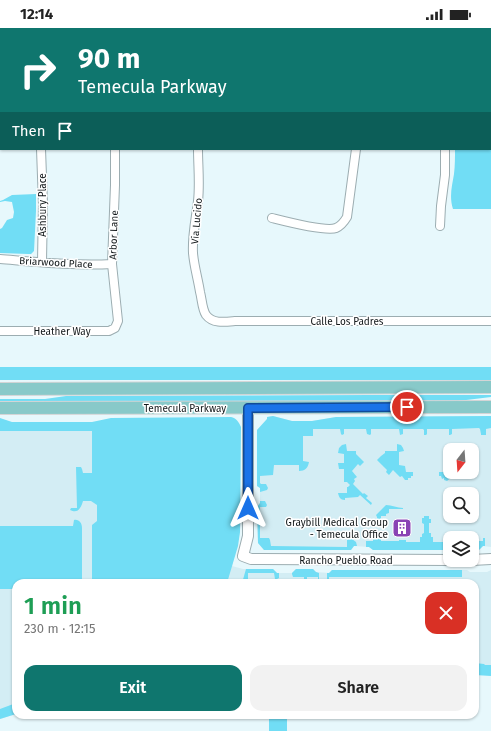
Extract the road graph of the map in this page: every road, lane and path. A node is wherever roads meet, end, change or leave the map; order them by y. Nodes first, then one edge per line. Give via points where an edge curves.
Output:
1 (41, 150) edge
2 (115, 150) edge
3 (198, 150) edge
4 (356, 150) edge
5 (446, 150) edge
6 (272, 218) dead end
7 (440, 226) dead end
8 (0, 259) edge
9 (42, 262) junction
10 (112, 264) junction
11 (206, 315) joint
12 (118, 321) joint
13 (491, 321) edge
14 (0, 331) edge
15 (491, 387) edge
16 (0, 390) edge
17 (0, 408) edge
18 (248, 408) junction
19 (491, 408) edge
20 (443, 560) edge
21 (479, 560) edge
22 (491, 560) edge

1 - 9 street, Ashbury Place
2 - 10 street, Arbor Lane
3 - 11 street, Via Lucido via 198,200 193,252
4 - 6 street via 347,217 343,224 326,229
5 - 7 street
8 - 9 street, Briarwood Place
9 - 10 street, Briarwood Place
10 - 12 street, Arbor Lane
11 - 13 street, Calle Los Padres via 221,322
12 - 14 street, Heather Way via 109,331
15 - 16 main road, Temecula Parkway
17 - 18 main road, Temecula Parkway
18 - 19 main road, Temecula Parkway
18 - 20 street, Rancho Pueblo Road via 248,536 243,556 251,559
21 - 22 street

